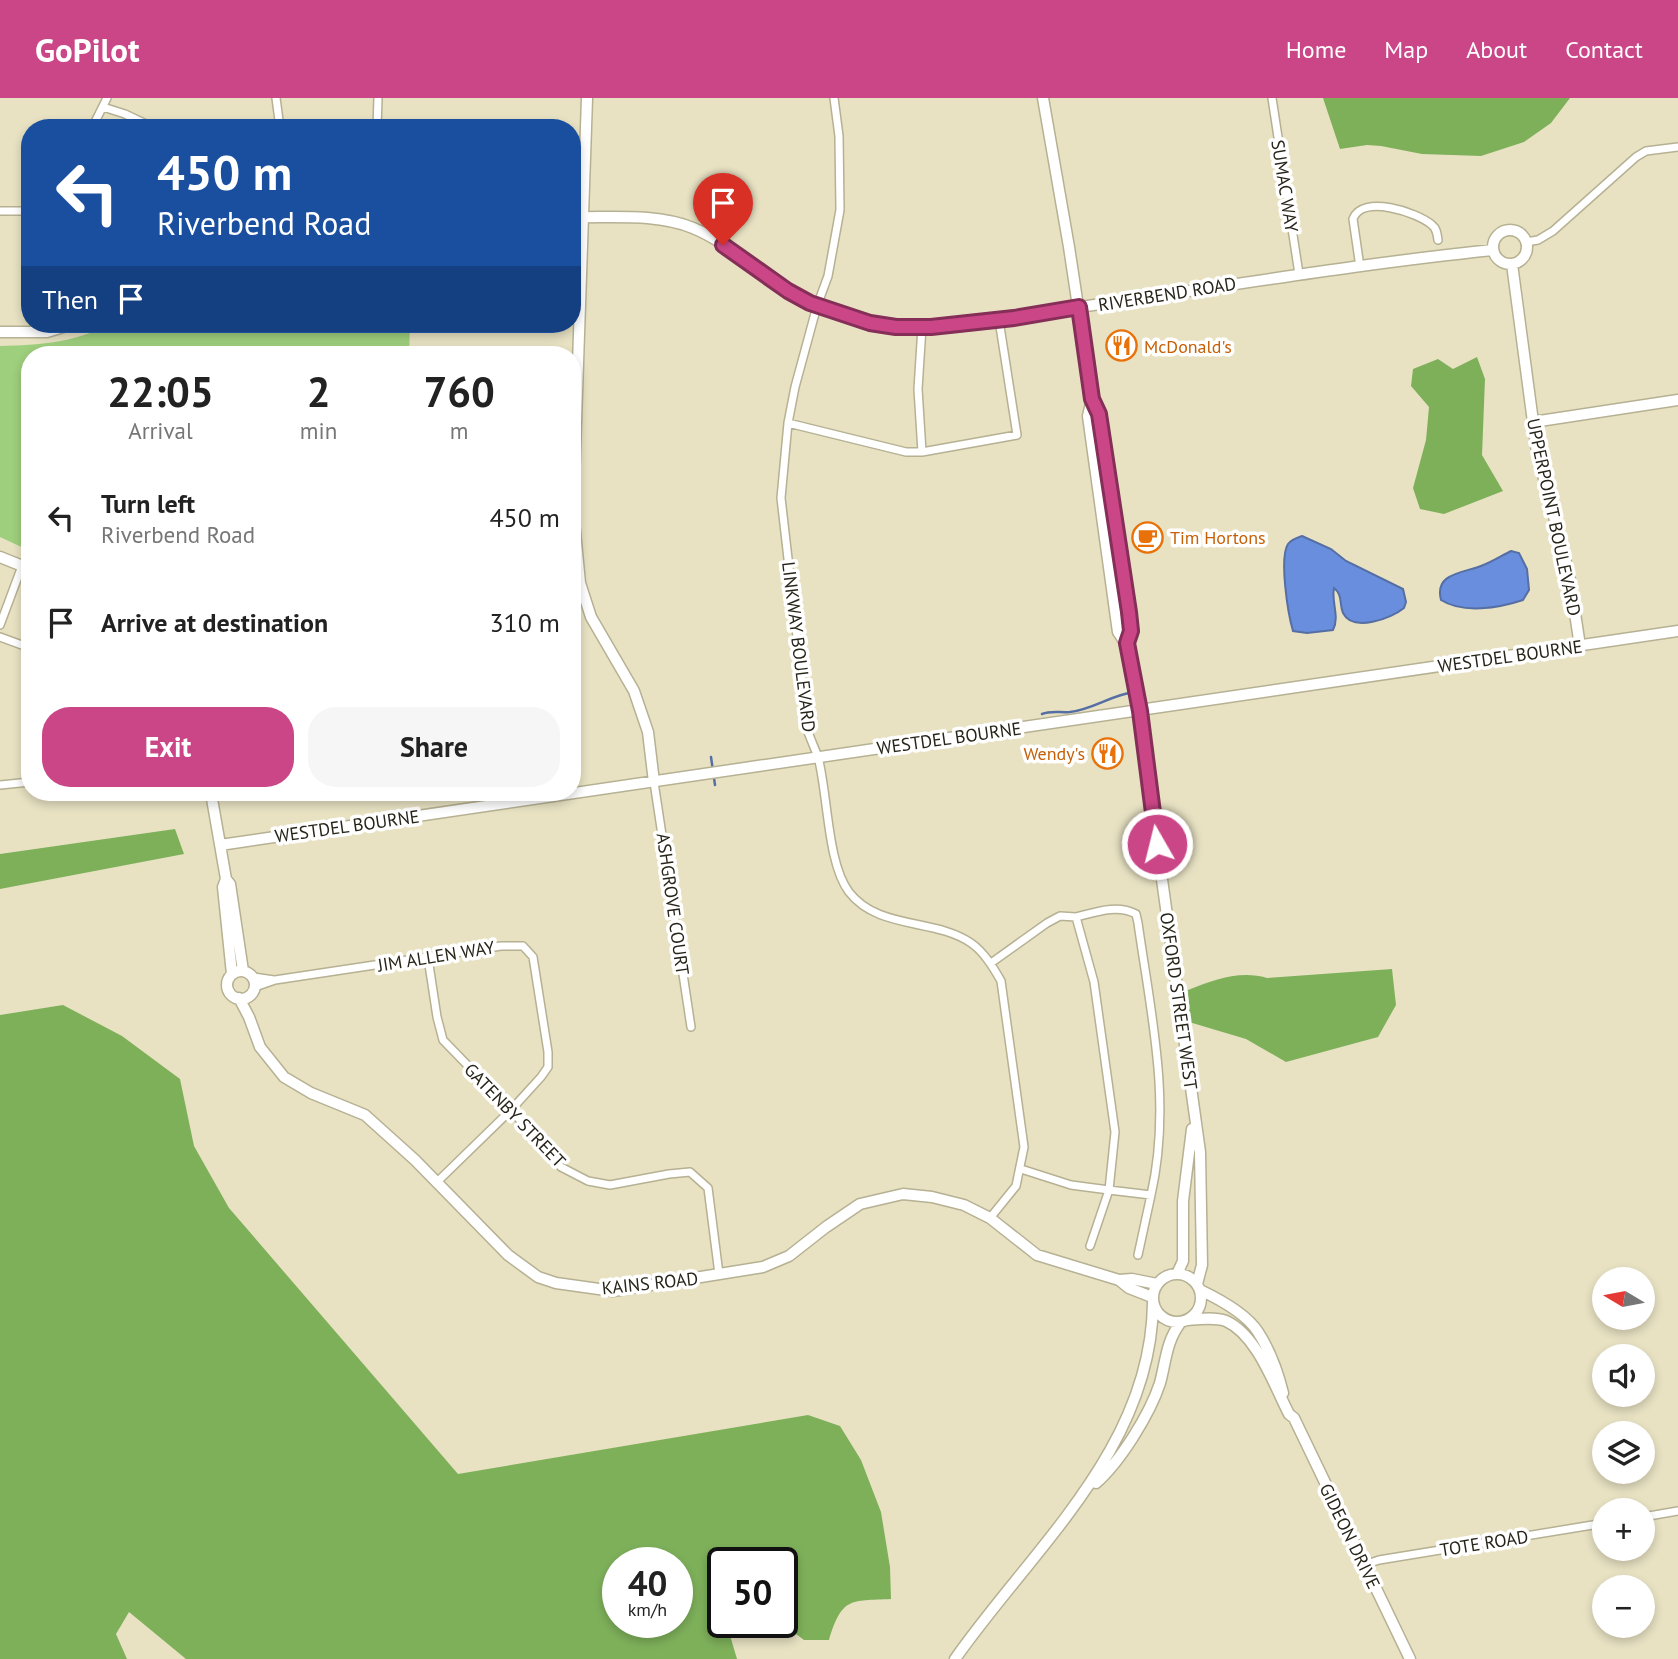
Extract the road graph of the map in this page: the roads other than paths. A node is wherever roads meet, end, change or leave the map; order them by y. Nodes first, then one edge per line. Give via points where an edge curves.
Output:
1 (107, 98) edge
2 (276, 98) edge
3 (378, 98) edge
4 (587, 98) edge
5 (834, 98) edge
6 (1043, 98) edge
7 (1272, 98) edge
8 (103, 107) junction
9 (97, 119) edge
10 (135, 119) edge
11 (279, 119) edge
12 (377, 119) edge
13 (1678, 147) edge
14 (0, 211) edge
15 (21, 211) edge
16 (584, 217) junction
17 (1438, 240) dead end
18 (1526, 242) junction
19 (1493, 250) junction
20 (1512, 264) junction
21 (1360, 267) junction
22 (1299, 274) junction
23 (581, 297) edge
24 (817, 306) junction
25 (1079, 307) junction
26 (999, 320) junction
27 (922, 327) junction
28 (0, 332) edge
29 (21, 332) edge
30 (1678, 400) edge
31 (1533, 422) junction
32 (788, 424) junction
33 (922, 452) junction
34 (0, 557) edge
35 (21, 566) edge
36 (21, 579) edge
37 (581, 586) edge
38 (0, 625) edge
39 (1678, 631) edge
40 (0, 637) edge
41 (21, 645) edge
42 (1580, 646) junction
43 (1140, 711) junction
44 (818, 757) junction
45 (654, 782) junction
46 (21, 783) edge
47 (0, 785) edge
48 (581, 793) edge
49 (212, 801) edge
50 (523, 801) edge
51 (220, 845) junction
52 (226, 879) junction
53 (1076, 917) junction
54 (428, 958) junction
55 (991, 963) junction
56 (243, 971) junction
57 (232, 974) junction
58 (253, 986) junction
59 (239, 998) junction
60 (249, 1017) junction
61 (691, 1027) dead end
62 (511, 1110) junction
63 (1194, 1111) junction
64 (1021, 1169) junction
65 (437, 1182) junction
66 (1109, 1190) junction
67 (1151, 1195) junction
68 (990, 1218) junction
69 (1090, 1246) dead end
70 (1138, 1255) dead end
71 (719, 1274) junction
72 (1177, 1274) junction
73 (1119, 1280) junction
74 (1157, 1284) junction
75 (1198, 1287) junction
76 (1152, 1299) junction
77 (1184, 1321) junction
78 (1289, 1414) junction
79 (1087, 1490) junction
80 (1678, 1511) edge
81 (1655, 1515) edge
82 (1592, 1525) edge
83 (1364, 1565) junction
84 (955, 1659) edge
85 (1410, 1659) edge

1 - 8 street
2 - 11 street
3 - 12 street
4 - 16 street
5 - 24 street, LINKWAY BOULEVARD via 840,210 828,276
6 - 25 street, OXFORD STREET WEST
7 - 22 street, SUMAC WAY
8 - 9 street
8 - 10 street
13 - 18 street via 1646,151 1636,157 1553,231
14 - 15 street
16 - 23 street
16 - 24 street, RIVERBEND ROAD via 659,220 693,228
17 - 21 street via 1436,230 1423,220 1389,207 1361,209 1353,219
18 - 19 street via 1519,232 1505,230 1495,238
18 - 20 street via 1524,256
19 - 20 street via 1499,260
19 - 21 street, RIVERBEND ROAD
20 - 31 street, UPPERPOINT BOULEVARD
21 - 22 street, RIVERBEND ROAD
22 - 25 street, RIVERBEND ROAD
24 - 27 street, RIVERBEND ROAD via 870,323
24 - 32 street, LINKWAY BOULEVARD
25 - 26 street, RIVERBEND ROAD
25 - 43 street, OXFORD STREET WEST via 1092,399 1088,416 1118,632 1127,643
26 - 27 street, RIVERBEND ROAD
26 - 33 street via 1017,435
27 - 33 street via 918,400
28 - 29 street
30 - 31 street
31 - 42 street, UPPERPOINT BOULEVARD via 1569,574
32 - 33 street
32 - 44 street, LINKWAY BOULEVARD via 783,514 808,732
34 - 35 street
36 - 38 street
37 - 45 street via 591,617 634,691 648,732
39 - 42 street, WESTDEL BOURNE
40 - 41 street
42 - 43 street, WESTDEL BOURNE
43 - 44 street, WESTDEL BOURNE
43 - 63 street, OXFORD STREET WEST
44 - 45 street, WESTDEL BOURNE
44 - 55 street, LINKWAY BOULEVARD via 836,863 849,891 873,912 960,937
45 - 48 street, WESTDEL BOURNE
45 - 61 street, ASHGROVE COURT
46 - 47 street
49 - 51 street
50 - 51 street, WESTDEL BOURNE
51 - 52 street
52 - 56 street
52 - 57 street
53 - 55 street via 1060,916 1047,923
53 - 66 street via 1094,982 1115,1132
53 - 67 street via 1119,908 1136,914 1161,1086
54 - 58 street, JIM ALLEN WAY
54 - 62 street, GATENBY STREET via 443,1040
54 - 62 street, JIM ALLEN WAY via 501,946 523,946 533,957 548,1067
55 - 64 street, LINKWAY BOULEVARD via 1001,981 1024,1147
56 - 57 street
56 - 58 street
57 - 59 street via 229,990
58 - 59 street
58 - 60 street, KAINS ROAD
59 - 60 street, KAINS ROAD
60 - 65 street, KAINS ROAD via 260,1047 284,1077 365,1115
62 - 65 street, JIM ALLEN WAY
62 - 71 street, GATENBY STREET via 561,1167 588,1181 610,1185 690,1172 708,1188
63 - 72 street, OXFORD STREET WEST via 1183,1202 1183,1261
63 - 75 street, OXFORD STREET WEST via 1202,1209
64 - 66 street via 1071,1185
64 - 68 street, LINKWAY BOULEVARD via 1016,1186
65 - 71 street, KAINS ROAD via 508,1255 538,1277 556,1283 613,1291
66 - 67 street
66 - 69 street
67 - 70 street
68 - 71 street, KAINS ROAD via 932,1197 887,1196 860,1204 789,1256 763,1267
68 - 73 street, KAINS ROAD via 1037,1255
72 - 74 street
72 - 75 street via 1191,1278
73 - 74 street, KAINS ROAD
73 - 76 street, KAINS ROAD
74 - 76 street
75 - 77 street via 1198,1310
75 - 78 street, GIDEON DRIVE via 1233,1308 1257,1330
76 - 77 street via 1159,1315 1173,1323
76 - 79 street via 1152,1332 1138,1389 1112,1449
77 - 78 street, GIDEON DRIVE via 1226,1322 1251,1340
77 - 79 street via 1171,1335 1150,1409 1104,1476
78 - 83 street, GIDEON DRIVE
79 - 84 street
80 - 81 street
82 - 83 street, TOTE ROAD
83 - 85 street, GIDEON DRIVE

